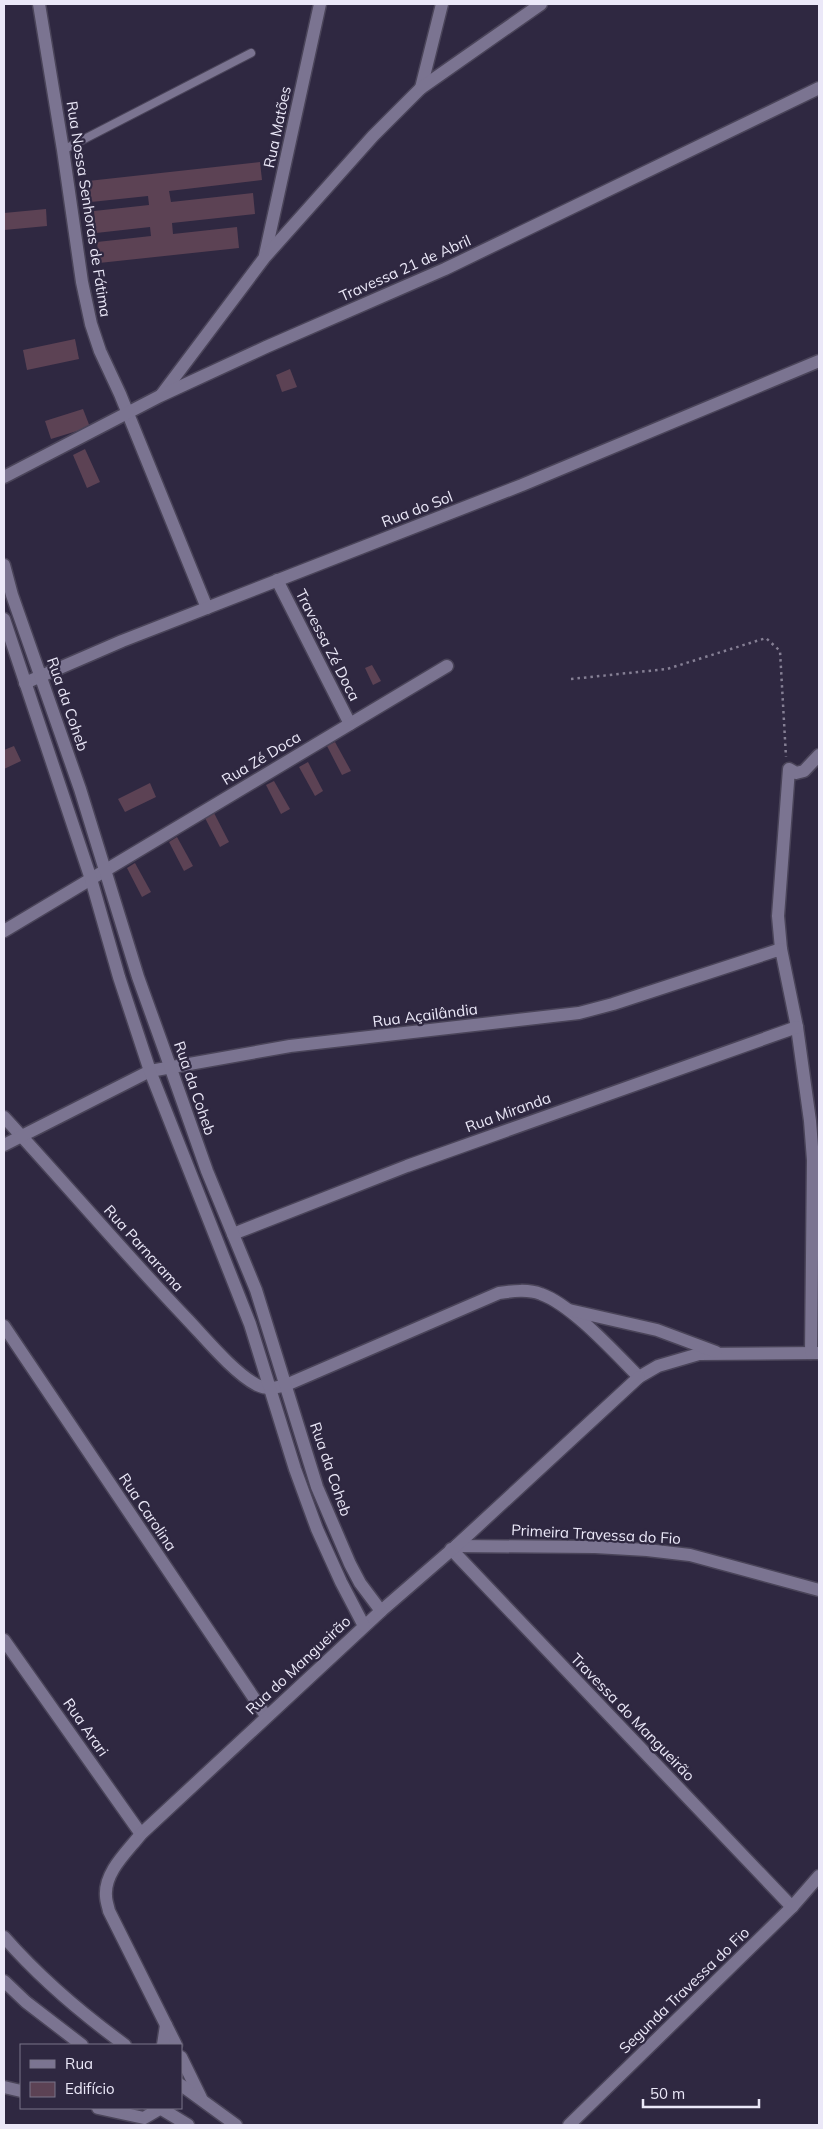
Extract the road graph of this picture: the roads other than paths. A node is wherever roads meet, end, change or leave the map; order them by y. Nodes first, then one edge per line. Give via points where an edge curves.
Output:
1 (39, 4) edge
2 (320, 4) edge
3 (442, 4) edge
4 (541, 4) edge
5 (252, 53) dead end
6 (421, 88) junction
7 (819, 88) edge
8 (64, 150) junction
9 (265, 257) junction
10 (819, 361) edge
11 (160, 396) junction
12 (128, 414) junction
13 (4, 477) edge
14 (4, 565) edge
15 (277, 580) junction
16 (7, 586) edge
17 (207, 608) junction
18 (4, 619) edge
19 (447, 666) dead end
20 (40, 675) junction
21 (25, 683) junction
22 (350, 724) junction
23 (819, 755) edge
24 (106, 869) junction
25 (91, 880) junction
26 (4, 931) edge
27 (781, 949) junction
28 (797, 1027) junction
29 (170, 1068) junction
30 (150, 1071) junction
31 (4, 1117) edge
32 (21, 1136) junction
33 (4, 1146) edge
34 (233, 1234) junction
35 (568, 1309) junction
36 (4, 1326) edge
37 (722, 1354) junction
38 (817, 1355) edge
39 (639, 1377) junction
40 (286, 1385) junction
41 (269, 1390) junction
42 (454, 1547) junction
43 (819, 1590) edge
44 (381, 1611) junction
45 (364, 1626) junction
46 (4, 1640) edge
47 (266, 1716) junction
48 (142, 1834) junction
49 (819, 1876) edge
50 (792, 1907) junction
51 (4, 1937) edge
52 (4, 1981) edge
53 (166, 2025) junction
54 (81, 2044) edge
55 (124, 2044) edge
56 (164, 2044) edge
57 (176, 2044) edge
58 (182, 2059) edge
59 (182, 2086) edge
60 (4, 2087) edge
61 (20, 2091) edge
62 (202, 2101) junction
63 (101, 2109) edge
64 (159, 2109) edge
65 (162, 2109) edge
66 (141, 2122) edge
67 (188, 2125) edge
68 (236, 2125) edge
69 (569, 2125) edge

1 - 8 street, Rua Nossa Senhoras de Fátima
2 - 9 street, Rua Matões
3 - 6 street
4 - 6 street
5 - 8 lane
6 - 9 street via 373,136
7 - 11 street, Travessa 21 de Abril via 445,269
8 - 12 street, Rua Nossa Senhoras de Fátima via 91,324
9 - 11 street
10 - 15 street, Rua do Sol via 522,485
11 - 12 street, Travessa 21 de Abril
12 - 13 street, Travessa 21 de Abril
12 - 17 street, Rua Nossa Senhoras de Fátima
14 - 16 street, Rua da Coheb
15 - 17 street, Rua do Sol
15 - 22 street, Travessa Zé Doca
16 - 20 street, Rua da Coheb
17 - 20 street, Rua do Sol
18 - 21 street
19 - 22 street, Rua Zé Doca
20 - 21 street, Rua do Sol
20 - 24 street, Rua da Coheb
21 - 25 street
22 - 24 street, Rua Zé Doca
23 - 27 street via 804,771 796,773 789,769 778,916
24 - 25 street, Rua Zé Doca
24 - 29 street, Rua da Coheb via 138,977
25 - 26 street, Rua Zé Doca
25 - 30 street
27 - 28 street
27 - 29 street, Rua Açailândia via 579,1013 290,1046
28 - 34 street, Rua Miranda via 407,1166
28 - 38 street via 813,1160
29 - 30 street, Rua Açailândia
29 - 34 street, Rua da Coheb
30 - 32 street, Rua Açailândia
30 - 41 street via 250,1324
31 - 32 street, Rua Parnarama
32 - 33 street, Rua Açailândia
32 - 41 street, Rua Parnarama via 212,1346 243,1375
34 - 40 street, Rua da Coheb via 256,1290
35 - 37 street via 656,1330
35 - 39 street
35 - 40 street via 541,1294 518,1290 499,1293
36 - 47 street, Rua Carolina
37 - 38 street, Rua do Mangueirão
37 - 39 street, Rua do Mangueirão via 699,1354 679,1359
39 - 42 street, Rua do Mangueirão
40 - 41 street
40 - 44 street, Rua da Coheb via 317,1487 350,1564
41 - 45 street via 328,1557
42 - 43 street, Primeira Travessa do Fio via 595,1548 690,1555
42 - 44 street, Rua do Mangueirão
42 - 50 street, Travessa do Mangueirão
44 - 45 street, Rua do Mangueirão
45 - 47 street, Rua do Mangueirão
46 - 48 street, Rua Arari
47 - 48 street, Rua do Mangueirão
48 - 53 street, Rua do Mangueirão via 114,1870 107,1882 106,1895 109,1911
49 - 50 street, Segunda Travessa do Fio
50 - 69 street, Segunda Travessa do Fio
51 - 55 street via 48,1983
52 - 54 street
53 - 56 street
53 - 57 street, Rua do Mangueirão
58 - 62 street
59 - 62 street
60 - 61 street
62 - 68 street
63 - 66 street
64 - 66 street
65 - 67 street

